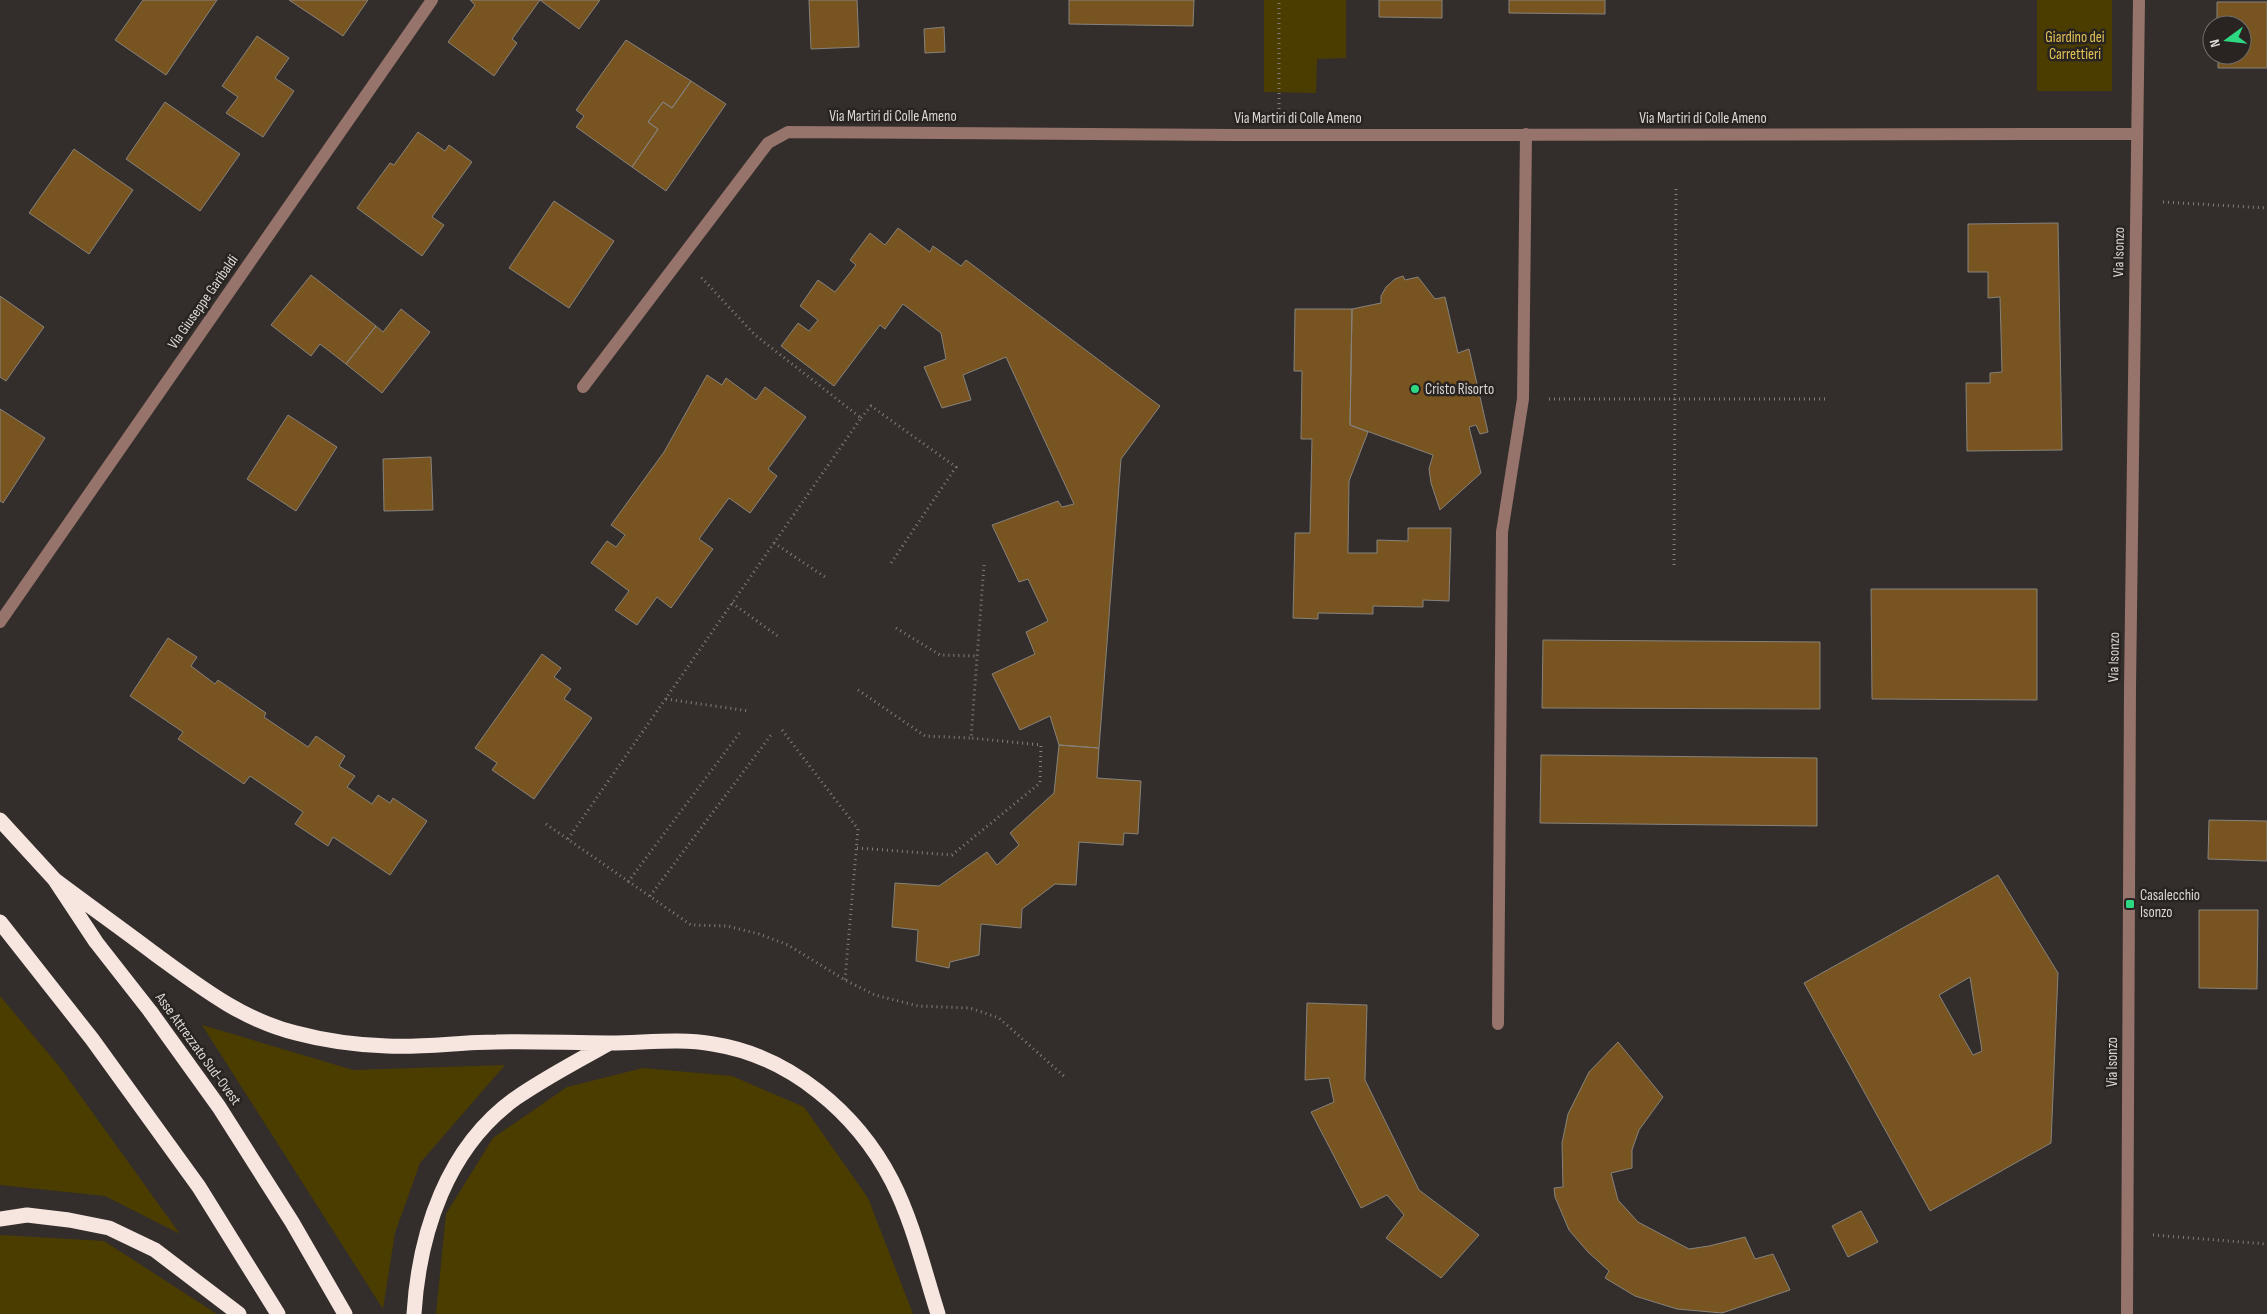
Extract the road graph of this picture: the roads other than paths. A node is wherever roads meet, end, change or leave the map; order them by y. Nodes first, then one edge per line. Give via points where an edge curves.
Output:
1 (432, 0) edge
2 (2139, 0) edge
3 (1526, 134) junction
4 (2137, 134) junction
5 (583, 387) dead end
6 (0, 622) edge
7 (0, 820) edge
8 (55, 880) junction
9 (0, 922) edge
10 (1498, 1024) dead end
11 (609, 1043) junction
12 (0, 1219) edge
13 (239, 1314) edge
14 (278, 1314) edge
15 (345, 1314) edge
16 (414, 1314) edge
17 (938, 1314) edge
18 (2127, 1314) edge

1 - 6 street, Via Giuseppe Garibaldi
2 - 4 street, Via Isonzo
3 - 4 street, Via Martiri di Colle Ameno
3 - 5 street, Via Martiri di Colle Ameno via 788,132 768,143
3 - 10 street via 1524,399 1502,532
4 - 18 street, Via Isonzo
7 - 8 highway, Asse Attrezzato Sud-Ovest
8 - 11 highway via 210,995 252,1018 293,1033 339,1042 388,1046 495,1042
8 - 15 highway, Asse Attrezzato Sud-Ovest via 96,942 219,1107 292,1222
9 - 14 highway via 92,1039 194,1179
11 - 16 highway via 515,1099 494,1116 468,1146 447,1180 423,1244
11 - 17 highway via 689,1041 739,1050 771,1062 812,1087 843,1112 870,1144 892,1182 910,1226
12 - 13 highway via 27,1215 109,1228 155,1250

